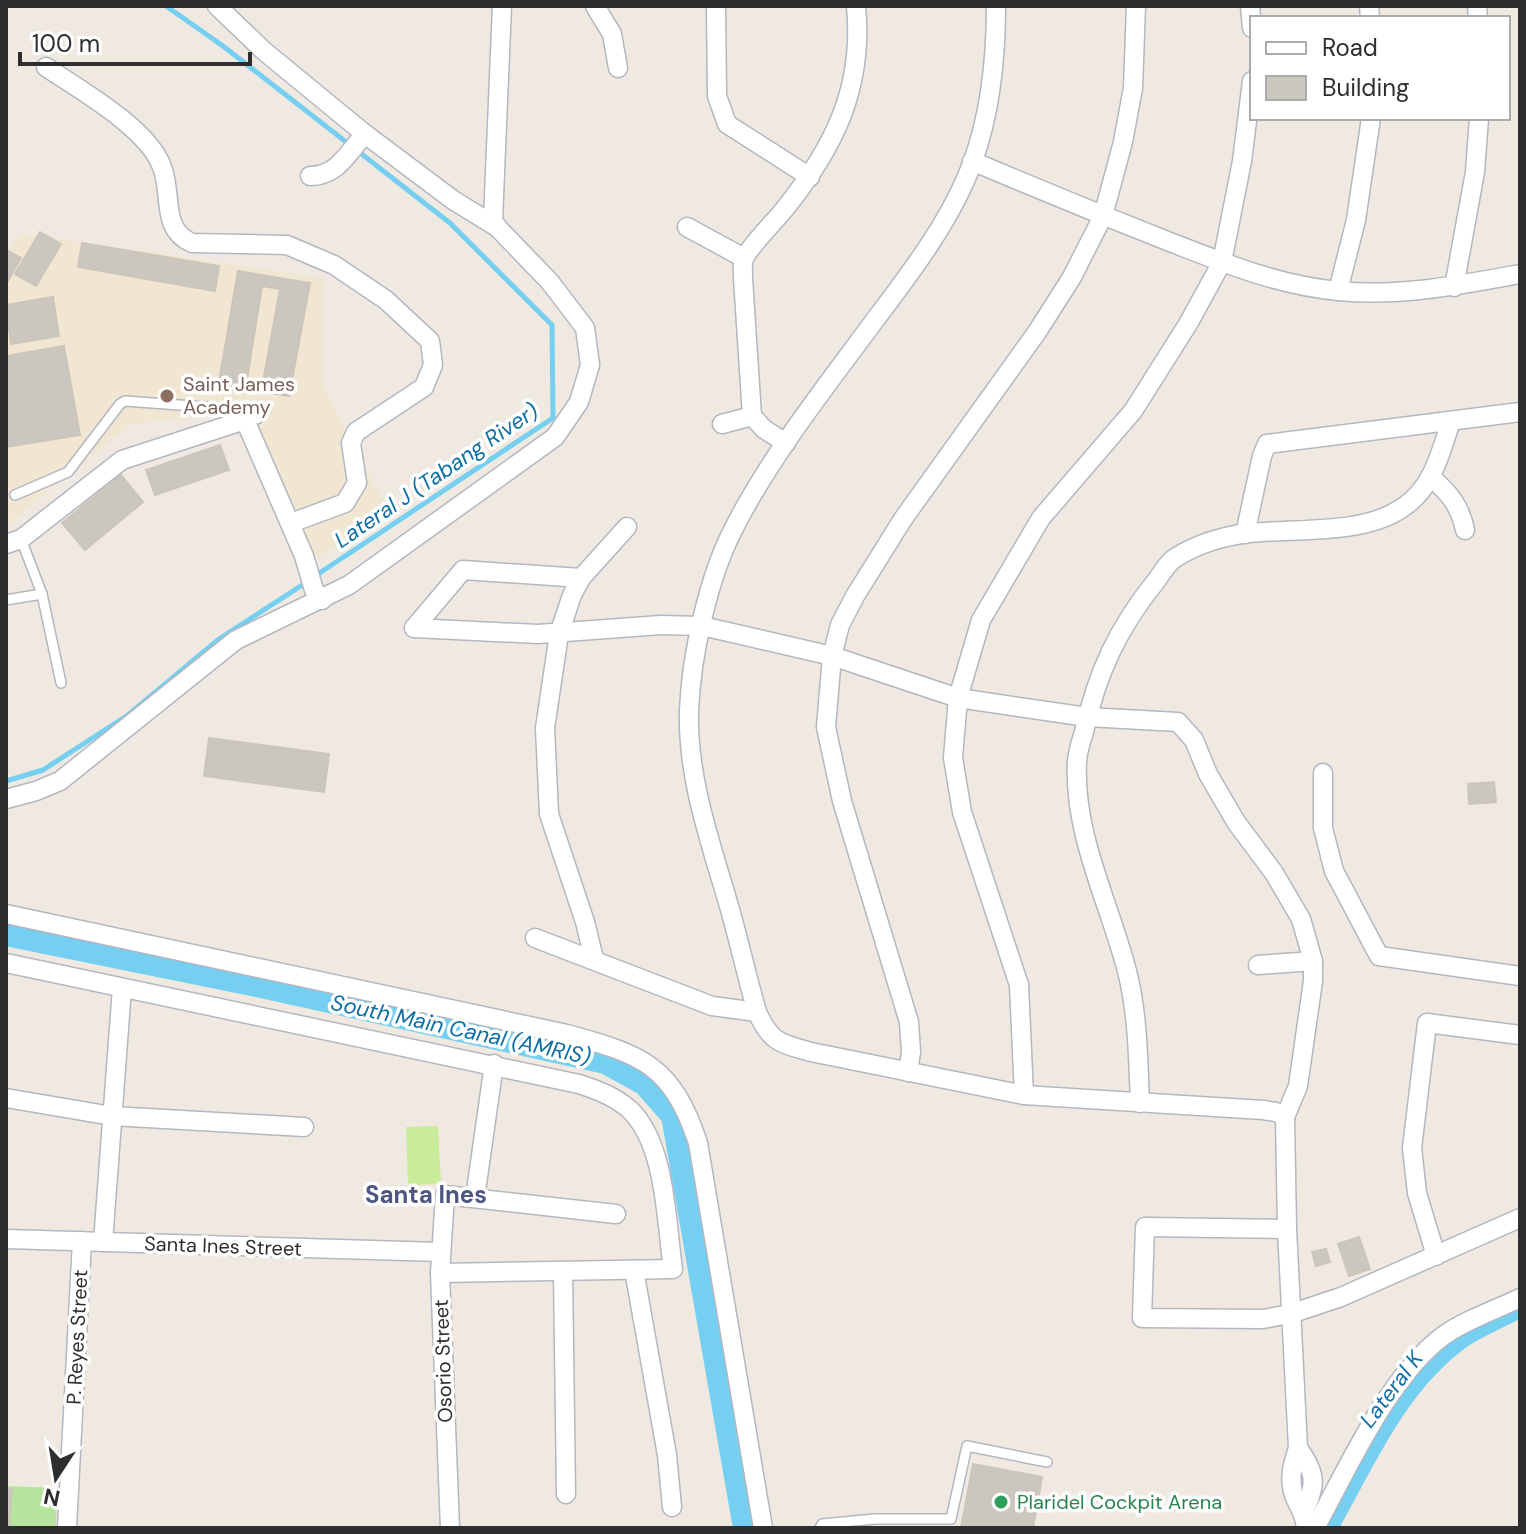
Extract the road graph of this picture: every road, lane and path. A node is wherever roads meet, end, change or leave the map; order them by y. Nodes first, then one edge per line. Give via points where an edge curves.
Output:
1 (217, 6) edge
2 (502, 6) edge
3 (595, 6) edge
4 (716, 6) edge
5 (856, 6) edge
6 (996, 6) edge
7 (1136, 6) edge
8 (46, 67) dead end
9 (618, 68) dead end
10 (1250, 97) edge
11 (1371, 120) edge
12 (1479, 120) edge
13 (362, 137) junction
14 (972, 161) junction
15 (310, 176) dead end
16 (810, 177) junction
17 (1103, 216) junction
18 (497, 227) junction
19 (687, 227) dead end
20 (744, 258) junction
21 (1222, 262) junction
22 (1520, 274) edge
23 (1454, 287) junction
24 (1338, 291) junction
25 (1520, 412) edge
26 (752, 416) junction
27 (245, 420) junction
28 (1451, 421) junction
29 (722, 424) dead end
30 (786, 443) junction
31 (1432, 478) junction
32 (15, 495) dead end
33 (291, 523) junction
34 (627, 527) dead end
35 (1465, 530) dead end
36 (1245, 534) junction
37 (13, 542) edge
38 (581, 578) junction
39 (42, 594) junction
40 (318, 595) junction
41 (6, 600) edge
42 (702, 626) junction
43 (559, 634) junction
44 (832, 656) junction
45 (61, 683) dead end
46 (958, 698) junction
47 (1087, 717) junction
48 (1323, 773) dead end
49 (6, 799) edge
50 (6, 914) edge
51 (535, 938) dead end
52 (594, 959) junction
53 (1313, 961) junction
54 (6, 963) edge
55 (1258, 965) dead end
56 (1520, 976) edge
57 (122, 988) junction
58 (757, 1012) junction
59 (1520, 1035) edge
60 (494, 1064) junction
61 (908, 1072) junction
62 (1024, 1095) junction
63 (6, 1098) edge
64 (1140, 1103) junction
65 (112, 1116) junction
66 (1285, 1117) junction
67 (304, 1127) dead end
68 (475, 1198) junction
69 (616, 1214) dead end
70 (1520, 1218) edge
71 (1287, 1229) junction
72 (6, 1239) edge
73 (82, 1241) junction
74 (103, 1242) junction
75 (440, 1252) junction
76 (1436, 1256) junction
77 (634, 1270) junction
78 (563, 1271) junction
79 (440, 1273) junction
80 (1520, 1298) edge
81 (1290, 1314) junction
82 (1047, 1462) dead end
83 (566, 1494) dead end
84 (672, 1507) dead end
85 (1305, 1520) edge
86 (67, 1528) edge
87 (450, 1528) edge
88 (763, 1528) edge
89 (820, 1528) edge
90 (1315, 1528) edge

1 - 13 street
2 - 18 street via 493,220
3 - 9 street via 612,34
4 - 16 street via 717,96 727,124
5 - 16 street via 855,76 829,147
6 - 14 street via 996,57
7 - 17 street via 1133,88
8 - 33 street via 139,134 162,166 172,225 179,237 192,243 287,245 334,265 386,300 430,341 433,365 424,387 356,432 351,443 357,483 345,503
10 - 21 street
11 - 24 street via 1356,220
12 - 23 street
13 - 15 street via 346,159 322,176
13 - 18 street
14 - 17 street
14 - 30 street via 952,206 913,269
16 - 20 street
17 - 21 street
17 - 44 street via 1037,332 903,519 855,596
18 - 40 street via 585,328 590,365 579,402 555,437 398,552
19 - 20 street
20 - 26 street
21 - 24 street
21 - 46 street via 1133,411 1041,518 981,620
22 - 23 street
23 - 24 street
25 - 28 street
26 - 29 street
26 - 30 street
27 - 32 lane via 257,419 256,411 125,401 68,472
27 - 33 street
27 - 37 street via 122,460
28 - 31 street
28 - 36 street via 1267,444
30 - 42 street via 733,529 716,568
31 - 35 street via 1452,496
31 - 36 street via 1406,506 1365,524
33 - 40 street
34 - 38 street
36 - 47 street via 1204,544 1173,560 1138,602 1106,656
37 - 39 lane
38 - 43 street
38 - 43 street via 462,564 414,628
39 - 41 lane
39 - 45 lane
40 - 49 street via 236,640 60,781
42 - 43 street
42 - 44 street
42 - 58 street via 689,712 693,759 704,825
43 - 52 street via 545,728 549,814
44 - 46 street
44 - 61 street via 826,727 842,801 909,1022
46 - 47 street
46 - 62 street via 953,758 962,812 1019,985
47 - 53 street via 1178,722 1194,740 1236,822 1301,919
47 - 64 street via 1077,759 1078,807 1127,973 1138,1027
48 - 56 street via 1323,828 1334,871 1379,956
50 - 88 street via 567,1034 643,1061 672,1085 698,1143
51 - 52 street
52 - 58 street via 712,1006
53 - 55 street
53 - 66 street via 1298,1086
54 - 57 street
57 - 60 street
57 - 65 street
58 - 61 street via 766,1033 778,1043
59 - 76 street via 1427,1023 1412,1148 1417,1193
60 - 68 street
60 - 77 street via 610,1095 650,1136 673,1269
61 - 62 street
62 - 64 street
63 - 65 street
64 - 66 street via 1263,1110
65 - 67 street
65 - 74 street
66 - 71 street
68 - 69 street
68 - 75 street, Osorio Street via 445,1195
70 - 76 street
71 - 81 street
71 - 81 street via 1145,1227 1142,1318 1263,1319
72 - 73 street, Santa Ines Street
73 - 74 street, Santa Ines Street
73 - 86 street, P. Reyes Street
74 - 75 street, Santa Ines Street
75 - 79 street, Osorio Street
76 - 81 street
77 - 78 street
77 - 84 street
78 - 79 street
78 - 83 street
79 - 87 street, Osorio Street
80 - 90 street via 1445,1334 1420,1356 1378,1413
81 - 85 street via 1298,1448 1291,1468 1293,1494
82 - 89 lane via 967,1446 951,1519 875,1519

